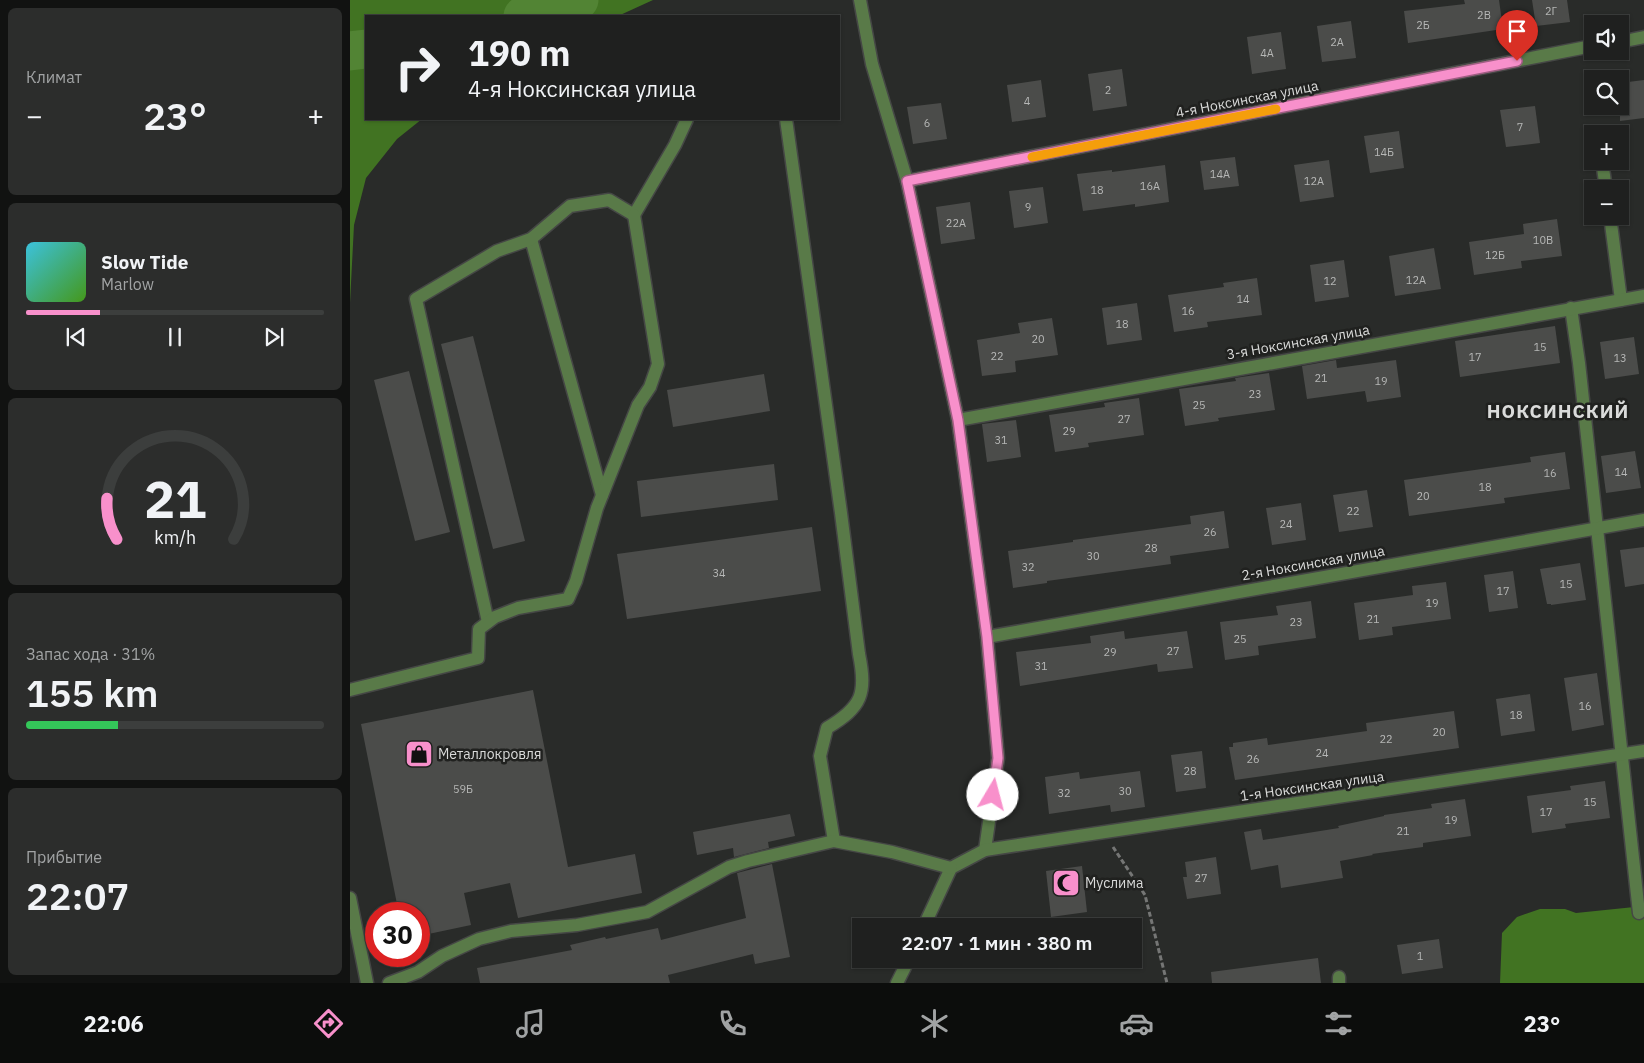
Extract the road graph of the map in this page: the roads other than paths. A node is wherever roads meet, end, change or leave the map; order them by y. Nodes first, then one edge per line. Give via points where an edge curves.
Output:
1 (860, 0) edge
2 (1644, 37) edge
3 (1629, 40) edge
4 (1584, 48) edge
5 (687, 120) edge
6 (786, 120) edge
7 (907, 181) junction
8 (634, 215) junction
9 (1611, 225) edge
10 (531, 239) junction
11 (1644, 296) edge
12 (1621, 300) junction
13 (1571, 308) junction
14 (958, 420) junction
15 (602, 495) junction
16 (1644, 520) edge
17 (1597, 528) junction
18 (488, 622) junction
19 (987, 637) junction
20 (350, 690) edge
21 (1644, 751) edge
22 (1621, 755) junction
23 (834, 841) junction
24 (985, 850) junction
25 (951, 868) junction
26 (350, 898) edge
27 (1639, 913) dead end
28 (928, 918) edge
29 (905, 968) edge
30 (367, 983) edge
31 (389, 983) edge
32 (898, 983) edge

1 - 7 street via 872,64
2 - 3 street
4 - 7 street, 4-я Ноксинская улица
5 - 8 street
6 - 23 street via 863,675 863,690 857,704 827,728 820,756
7 - 14 street
8 - 10 street via 609,200 570,206
8 - 15 street via 658,364
9 - 12 street
10 - 15 street
10 - 18 street via 497,251 416,299
11 - 12 street, 3-я Ноксинская улица
12 - 13 street, 3-я Ноксинская улица
13 - 14 street, 3-я Ноксинская улица
13 - 17 street
14 - 19 street
15 - 18 street via 568,599 518,608
16 - 17 street, 2-я Ноксинская улица
17 - 19 street, 2-я Ноксинская улица
17 - 22 street
18 - 20 street via 479,629 478,658
19 - 24 street via 998,758
21 - 22 street, 1-я Ноксинская улица
22 - 24 street, 1-я Ноксинская улица
22 - 27 street
23 - 25 street
23 - 31 street via 729,867 647,912 577,925 511,931 479,939 442,956 418,972
24 - 25 street, 1-я Ноксинская улица
25 - 28 street
26 - 30 street
29 - 32 street

